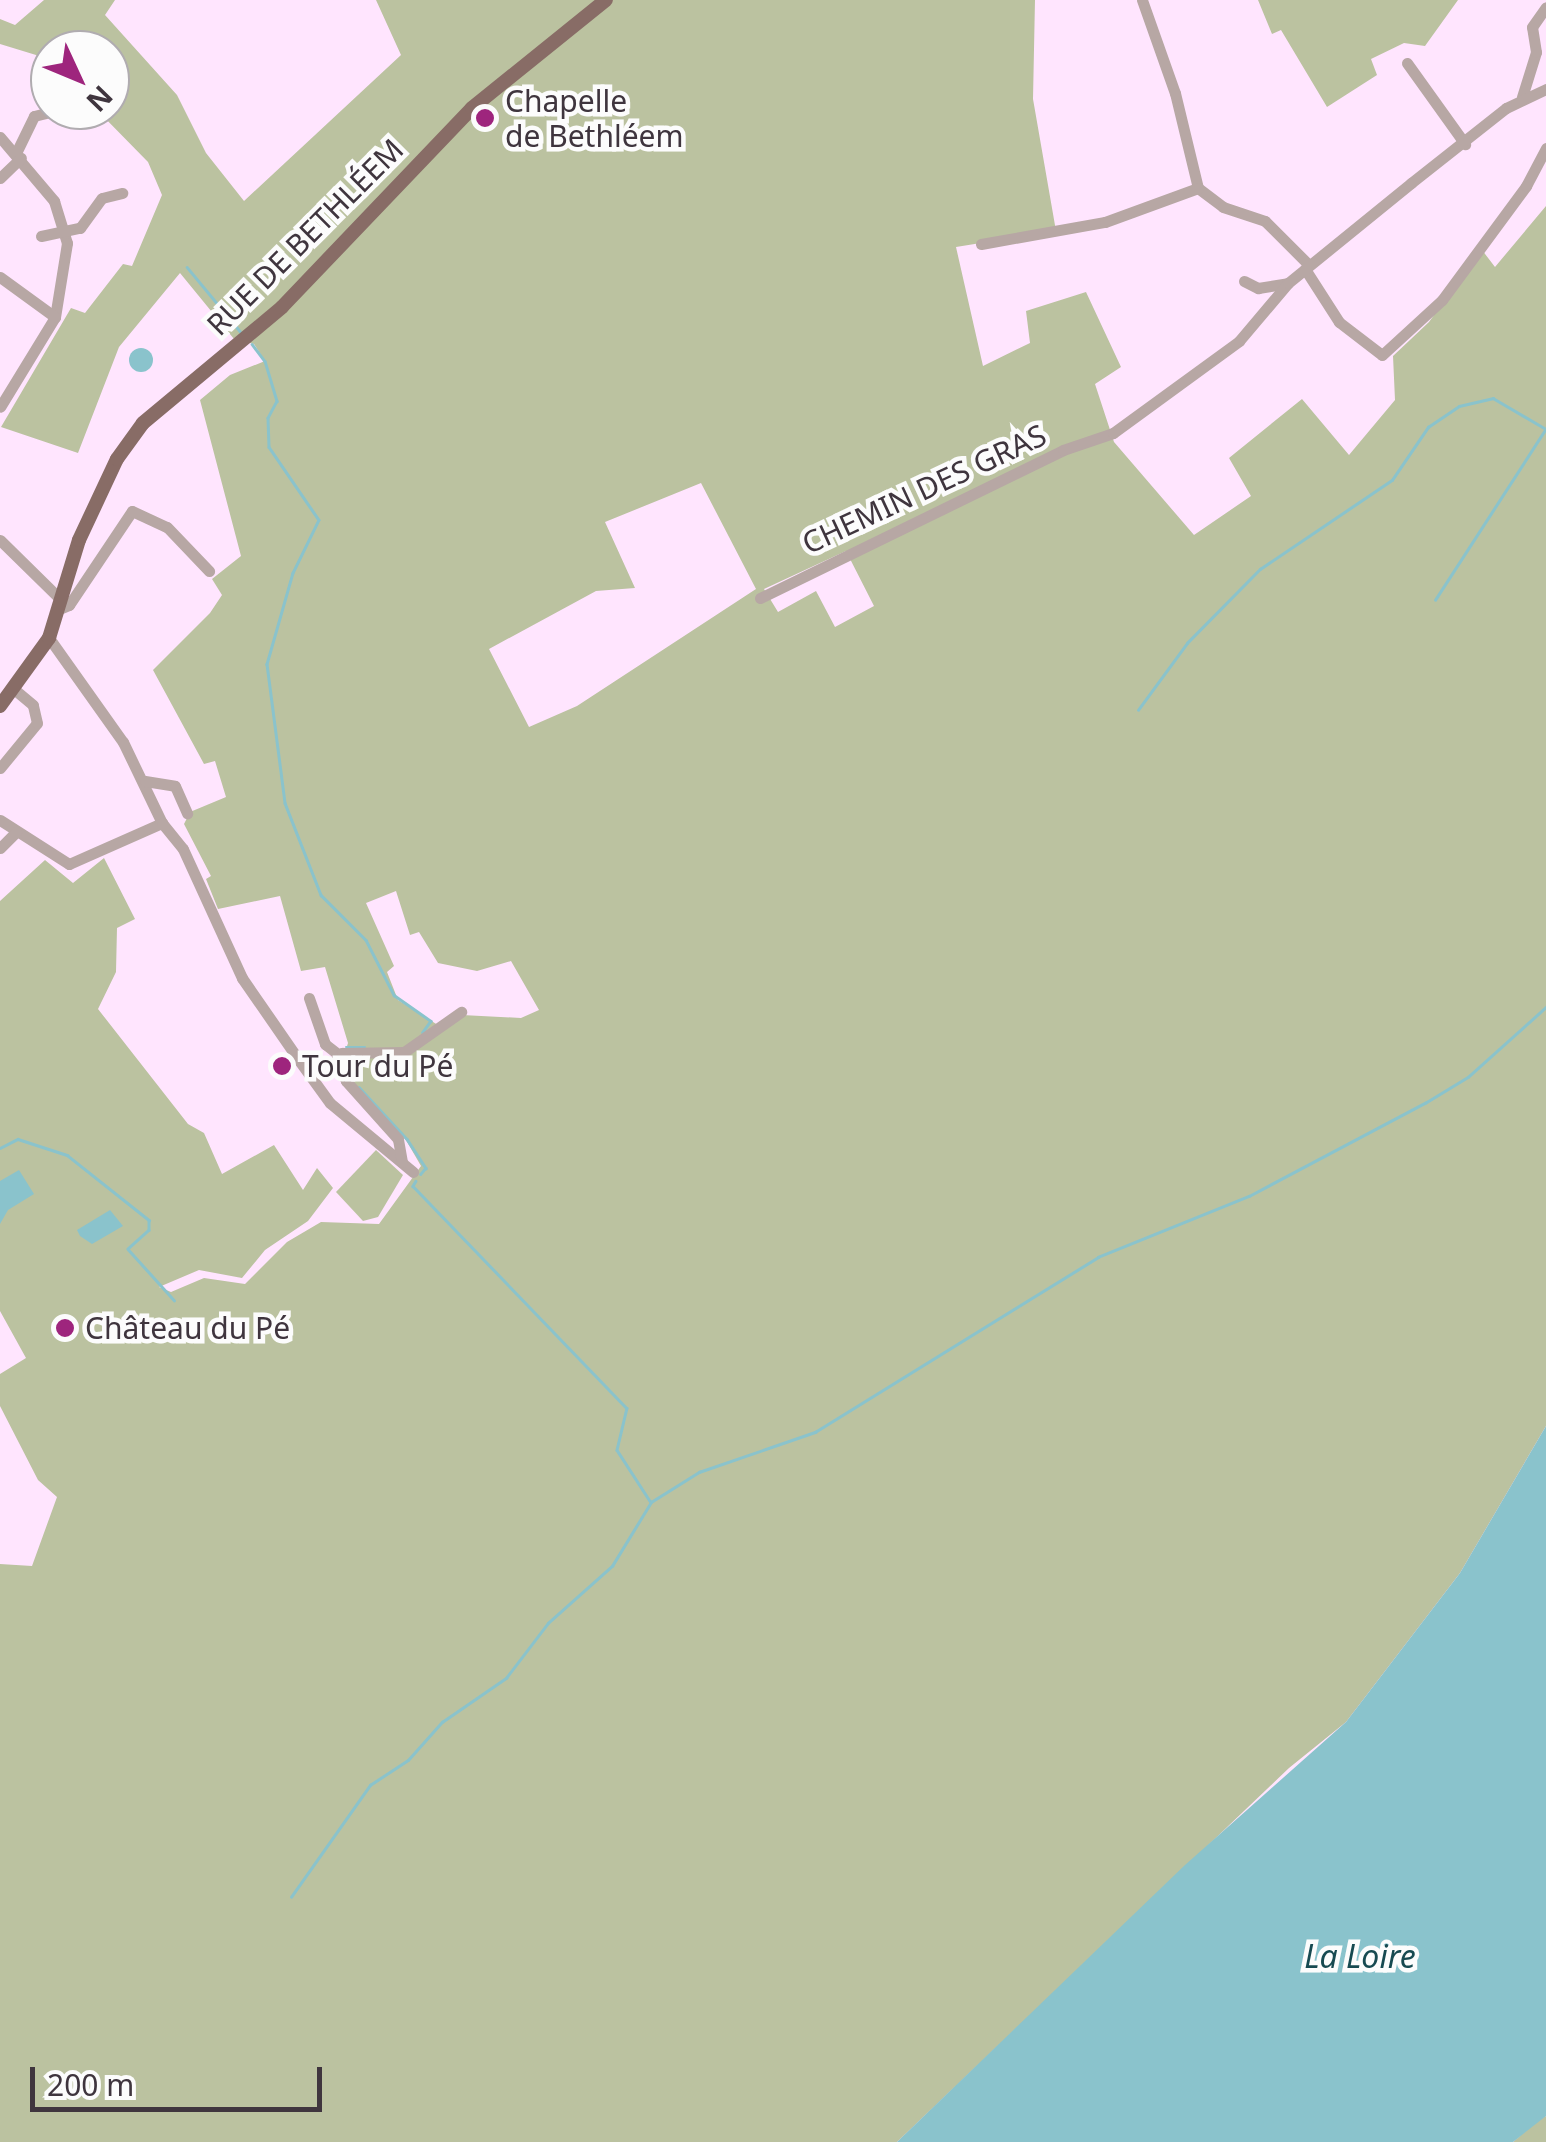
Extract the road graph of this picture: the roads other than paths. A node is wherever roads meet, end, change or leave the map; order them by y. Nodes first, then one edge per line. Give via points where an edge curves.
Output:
1 (606, 0) edge
2 (1142, 0) edge
3 (1546, 7) edge
4 (1408, 62) dead end
5 (1546, 89) edge
6 (1522, 98) junction
7 (30, 126) edge
8 (0, 137) edge
9 (1465, 144) junction
10 (1546, 148) edge
11 (19, 154) junction
12 (0, 178) edge
13 (1198, 188) junction
14 (122, 192) dead end
15 (66, 230) junction
16 (41, 236) dead end
17 (981, 244) dead end
18 (1306, 267) junction
19 (0, 276) edge
20 (1244, 281) dead end
21 (1288, 284) junction
22 (55, 316) junction
23 (0, 408) edge
24 (0, 540) edge
25 (209, 571) dead end
26 (760, 598) dead end
27 (58, 604) junction
28 (49, 638) junction
29 (14, 689) junction
30 (0, 706) edge
31 (0, 768) edge
32 (144, 781) junction
33 (187, 813) dead end
34 (0, 820) edge
35 (162, 824) junction
36 (16, 832) junction
37 (0, 848) edge
38 (309, 998) dead end
39 (460, 1012) dead end
40 (339, 1055) junction
41 (402, 1162) junction
42 (413, 1172) dead end

1 - 27 main road, RUE DE BETHLÉEM via 472,108 282,307 144,424 102,489
2 - 13 street via 1175,93
3 - 6 street via 1532,27 1536,54
4 - 9 street
5 - 6 street, CHEMIN DES GRAS
6 - 9 street, CHEMIN DES GRAS
7 - 11 street
8 - 11 street
9 - 18 street, CHEMIN DES GRAS
10 - 18 street via 1442,300 1382,355 1339,322
11 - 12 street
11 - 15 street via 54,201
13 - 17 street via 1106,222
13 - 18 street via 1223,207 1265,222
14 - 15 street via 106,194 86,223
15 - 16 street
15 - 22 street via 66,276
18 - 21 street, CHEMIN DES GRAS
19 - 22 street
20 - 21 street via 1258,288
21 - 26 street, CHEMIN DES GRAS via 1239,341 1113,433 1063,450
22 - 23 street
24 - 27 street
25 - 27 street via 167,527 132,511 69,605
27 - 28 main road, RUE DE BETHLÉEM
28 - 29 main road, RUE DE BETHLÉEM
28 - 32 street
29 - 30 main road, RUE DE BETHLÉEM
29 - 31 street via 33,705 37,723
32 - 33 street via 175,786
32 - 35 street
34 - 36 street
35 - 36 street via 69,864
35 - 41 street via 184,849 242,978 298,1059 330,1103
36 - 37 street
38 - 40 street via 324,1044
39 - 40 street via 404,1052
40 - 41 street via 342,1076 398,1138
41 - 42 street

